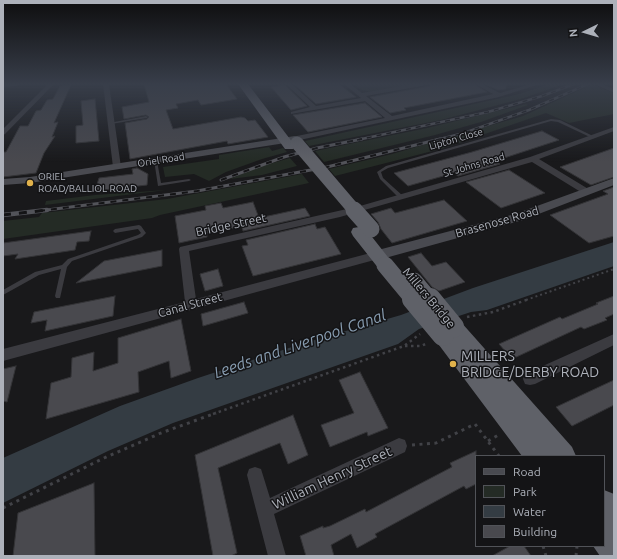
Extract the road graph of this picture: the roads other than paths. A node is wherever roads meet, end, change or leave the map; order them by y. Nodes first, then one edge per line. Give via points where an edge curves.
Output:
1 (25, 110) edge
2 (109, 110) edge
3 (265, 110) edge
4 (270, 110) edge
5 (306, 110) edge
6 (380, 110) edge
7 (431, 110) edge
8 (293, 113) dead end
9 (146, 117) dead end
10 (391, 119) junction
11 (111, 123) junction
12 (614, 129) edge
13 (3, 133) edge
14 (593, 137) junction
15 (292, 142) junction
16 (533, 160) junction
17 (155, 161) junction
18 (117, 167) junction
19 (189, 180) dead end
20 (614, 181) edge
21 (3, 182) edge
22 (587, 192) junction
23 (401, 197) junction
24 (337, 215) joint
25 (115, 231) dead end
26 (387, 258) junction
27 (64, 266) junction
28 (3, 293) edge
29 (58, 296) dead end
30 (191, 304) junction
31 (445, 330) junction
32 (614, 339) edge
33 (3, 355) edge
34 (530, 379) dead end
35 (399, 446) road end
36 (537, 455) edge
37 (562, 455) edge
38 (256, 474) dead end
39 (605, 505) edge
40 (265, 509) junction
41 (614, 515) edge
42 (605, 538) edge
43 (614, 550) edge
44 (277, 556) edge

1 - 13 street
2 - 11 street
3 - 15 highway
4 - 15 highway
5 - 8 street
6 - 10 street
7 - 10 street
9 - 11 lane
10 - 15 street
11 - 18 street
12 - 14 street, St Johns Road
14 - 16 street, St Johns Road
14 - 23 lane, Lipton Close via 551,120 387,167 379,172 381,178
15 - 17 main road, Oriel Road
15 - 26 highway, Millers Bridge
16 - 22 street
16 - 23 street, St Johns Road
17 - 18 main road, Oriel Road
17 - 19 lane via 159,185
18 - 21 main road, Oriel Road
20 - 22 main road, Brasenose Road
22 - 26 main road, Brasenose Road via 519,217
23 - 24 street, St Johns Road
24 - 30 street, Bridge Street via 184,249
25 - 27 lane via 139,227 144,233 70,260
26 - 30 street, Canal Street
26 - 31 highway, Millers Bridge, bridge
27 - 28 lane via 37,273
27 - 29 lane
30 - 33 street, Canal Street
31 - 36 highway, Millers Bridge
31 - 37 highway, Millers Bridge
32 - 34 street
35 - 40 street, William Henry Street
38 - 40 street, William Henry Street
39 - 41 highway
40 - 44 street, William Henry Street
42 - 43 highway

